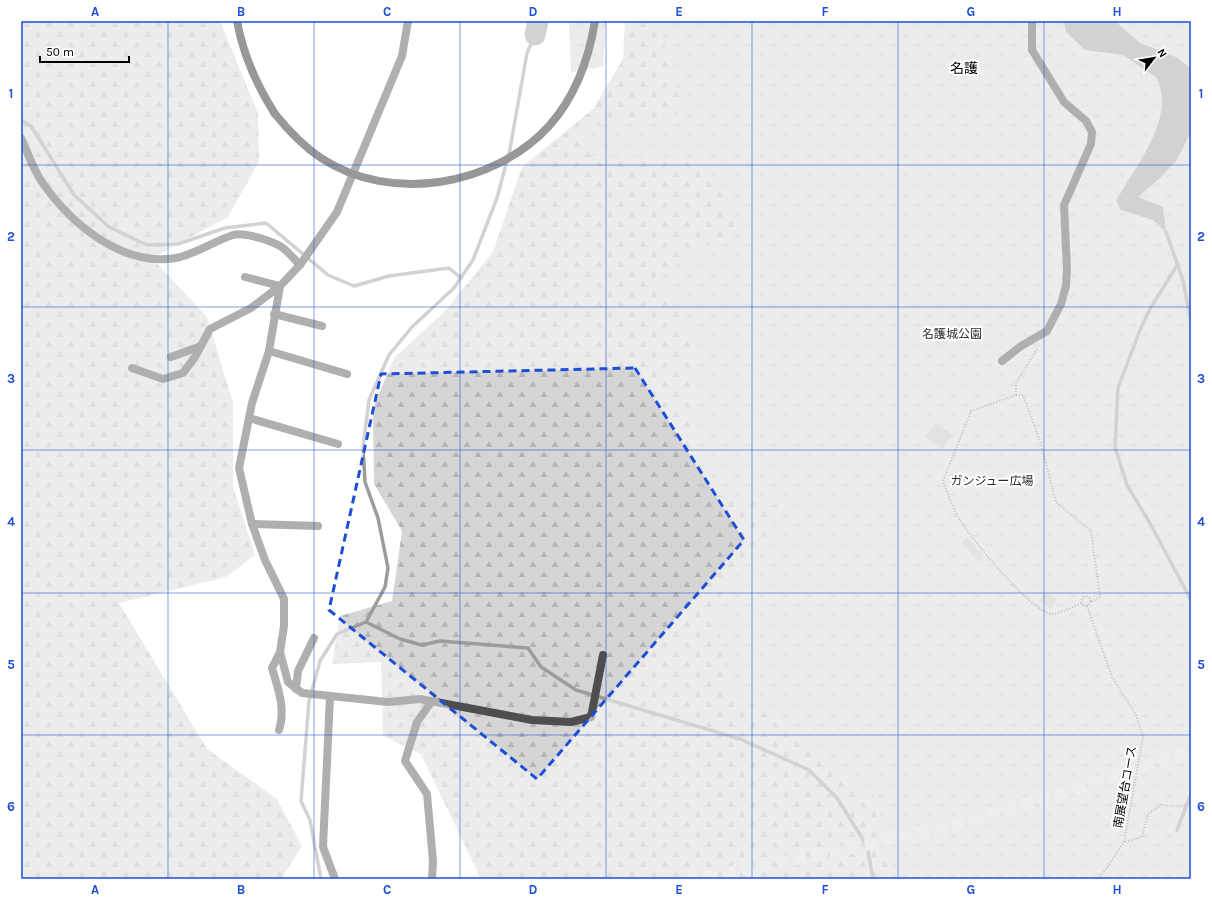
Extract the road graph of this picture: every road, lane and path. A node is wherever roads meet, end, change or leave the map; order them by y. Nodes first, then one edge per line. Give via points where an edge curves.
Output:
1 (237, 21) edge
2 (408, 21) edge
3 (595, 21) edge
4 (1032, 21) edge
5 (21, 138) edge
6 (301, 264) junction
7 (245, 277) dead end
8 (280, 286) junction
9 (274, 314) junction
10 (322, 326) dead end
11 (1047, 331) junction
12 (201, 346) junction
13 (270, 351) junction
14 (171, 357) dead end
15 (1002, 361) dead end
16 (132, 368) dead end
17 (348, 374) dead end
18 (1016, 395) junction
19 (249, 418) junction
20 (338, 444) dead end
21 (252, 524) junction
22 (318, 526) dead end
23 (1090, 602) junction
24 (1082, 603) junction
25 (1087, 606) junction
26 (314, 638) dead end
27 (280, 652) junction
28 (603, 655) dead end
29 (299, 691) junction
30 (330, 697) junction
31 (432, 701) junction
32 (279, 730) dead end
33 (1191, 802) edge
34 (1124, 842) junction
35 (335, 879) edge
36 (432, 879) edge
37 (1098, 879) edge

1 - 3 main road, bridge via 244,54 274,114 311,150 332,164 350,172 393,183 436,183 461,178 501,162 520,151 550,125 562,109 587,57
2 - 6 street via 402,56 338,212
4 - 11 street via 1032,50 1064,102 1086,121 1092,132 1091,144 1064,205 1067,245 1066,286 1061,304
5 - 6 street via 42,182 63,208 95,237 126,253 152,258 176,258 234,235 255,237 280,246
6 - 8 street
7 - 8 street
8 - 9 street
8 - 12 street via 251,308 210,329
9 - 10 street
9 - 13 street
11 - 15 street
11 - 18 path via 1016,383
12 - 14 street
12 - 16 street via 183,373 163,379
13 - 17 street
13 - 19 street
18 - 23 path via 1023,395 1040,441 1056,502 1091,531 1100,597
18 - 24 path via 971,411 943,480 959,519 1003,575 1029,600 1053,614
19 - 20 street
19 - 21 street via 239,468
21 - 22 street
21 - 27 street via 265,560 284,599 284,626
23 - 24 path via 1090,598 1085,597
23 - 25 path
24 - 25 path
25 - 34 path, 南展望台コース via 1112,677 1136,715 1143,737
26 - 29 street via 298,671
27 - 29 street via 288,682
27 - 32 street via 272,668 280,695 283,719
28 - 31 street via 591,717 571,722 532,720
29 - 30 street
30 - 31 street via 388,702 420,699
30 - 35 street via 323,847
31 - 36 street via 417,722 405,761 427,794 433,861
33 - 34 path via 1181,808 1161,805 1148,814 1142,837
34 - 37 path, 南展望台コース

